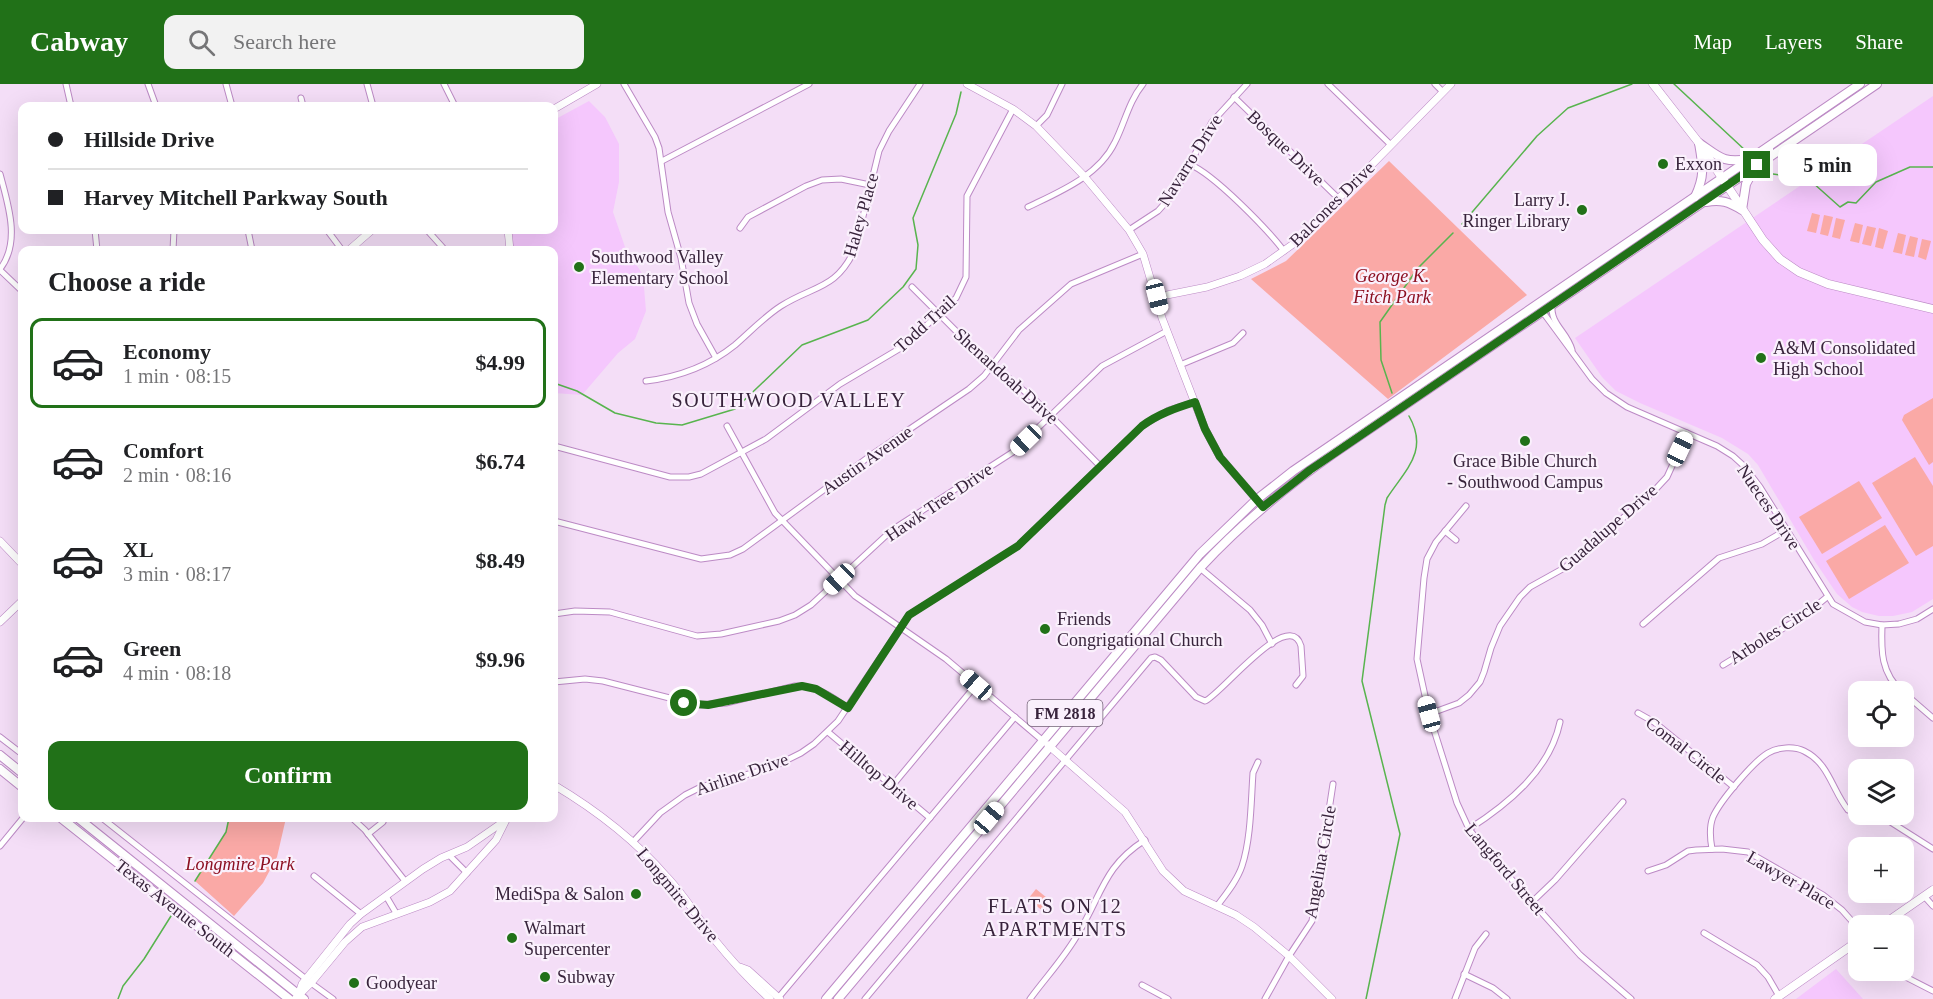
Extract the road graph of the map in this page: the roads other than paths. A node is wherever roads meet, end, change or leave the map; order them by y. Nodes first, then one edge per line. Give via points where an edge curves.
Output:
1 (66, 84) edge
2 (148, 84) edge
3 (226, 84) edge
4 (367, 84) edge
5 (444, 84) edge
6 (597, 84) edge
7 (624, 84) edge
8 (809, 84) edge
9 (920, 84) edge
10 (967, 84) edge
11 (1062, 84) edge
12 (1143, 84) edge
13 (1247, 84) edge
14 (1328, 84) edge
15 (1435, 84) edge
16 (1451, 84) edge
17 (1653, 84) edge
18 (1860, 84) edge
19 (1876, 84) edge
20 (982, 87) edge
21 (1443, 92) junction
22 (1234, 97) junction
23 (301, 98) dead end
24 (70, 102) edge
25 (155, 102) edge
26 (231, 102) edge
27 (302, 102) edge
28 (372, 102) edge
29 (453, 102) edge
30 (558, 107) edge
31 (1013, 109) junction
32 (1036, 126) junction
33 (1699, 143) junction
34 (1391, 145) junction
35 (662, 161) junction
36 (1755, 162) junction
37 (1189, 165) junction
38 (0, 174) edge
39 (1084, 176) junction
40 (1724, 183) junction
41 (870, 185) junction
42 (1339, 199) junction
43 (1699, 200) junction
44 (1028, 207) dead end
45 (1742, 210) junction
46 (740, 228) dead end
47 (1129, 230) junction
48 (367, 234) edge
49 (431, 234) edge
50 (354, 246) edge
51 (442, 246) edge
52 (1284, 251) junction
53 (1143, 254) junction
54 (0, 269) edge
55 (18, 287) edge
56 (912, 287) dead end
57 (1157, 297) junction
58 (1549, 301) junction
59 (1933, 309) edge
60 (1542, 311) junction
61 (939, 314) junction
62 (1167, 331) junction
63 (1243, 333) dead end
64 (1572, 350) junction
65 (716, 358) junction
66 (992, 365) junction
67 (1180, 365) junction
68 (646, 381) dead end
69 (1195, 402) junction
70 (1051, 416) junction
71 (727, 426) dead end
72 (1687, 434) junction
73 (558, 447) edge
74 (742, 453) junction
75 (1100, 466) junction
76 (1256, 500) junction
77 (1466, 506) dead end
78 (1263, 507) junction
79 (782, 521) junction
80 (558, 522) edge
81 (1786, 530) junction
82 (1445, 531) junction
83 (1455, 540) dead end
84 (0, 541) edge
85 (18, 560) edge
86 (1200, 568) junction
87 (839, 579) junction
88 (1827, 597) junction
89 (18, 605) edge
90 (1933, 609) edge
91 (558, 613) edge
92 (0, 622) edge
93 (1643, 624) dead end
94 (1882, 625) junction
95 (900, 628) junction
96 (1272, 644) junction
97 (1724, 665) dead end
98 (1893, 681) edge
99 (558, 682) edge
100 (976, 685) junction
101 (1296, 685) dead end
102 (1914, 702) edge
103 (848, 708) junction
104 (1638, 713) dead end
105 (1429, 714) junction
106 (1015, 717) junction
107 (1933, 718) edge
108 (1560, 722) dead end
109 (828, 732) junction
110 (0, 737) edge
111 (1045, 743) junction
112 (18, 751) edge
113 (1, 756) edge
114 (1065, 760) junction
115 (1258, 762) dead end
116 (0, 769) edge
117 (18, 770) edge
118 (18, 784) edge
119 (1333, 784) dead end
120 (892, 786) junction
121 (1734, 787) junction
122 (558, 788) edge
123 (1623, 802) dead end
124 (1848, 810) edge
125 (930, 818) junction
126 (20, 822) edge
127 (66, 822) edge
128 (83, 822) edge
129 (107, 822) edge
130 (356, 822) edge
131 (383, 822) dead end
132 (502, 822) edge
133 (505, 822) edge
134 (1895, 825) edge
135 (1469, 829) junction
136 (121, 833) junction
137 (368, 834) junction
138 (1145, 840) junction
139 (633, 842) junction
140 (112, 844) junction
141 (0, 846) edge
142 (96, 846) junction
143 (1712, 849) junction
144 (1933, 849) edge
145 (449, 855) junction
146 (1648, 871) dead end
147 (467, 873) junction
148 (314, 876) dead end
149 (405, 881) junction
150 (1933, 890) edge
151 (386, 896) junction
152 (1924, 896) junction
153 (1532, 902) junction
154 (1217, 906) junction
155 (1933, 906) edge
156 (396, 913) junction
157 (362, 914) junction
158 (1897, 915) edge
159 (1848, 917) edge
160 (1704, 933) dead end
161 (1486, 934) dead end
162 (1848, 948) edge
163 (1289, 956) junction
164 (740, 967) junction
165 (1464, 974) junction
166 (308, 981) junction
167 (1913, 981) edge
168 (1142, 985) dead end
169 (1933, 991) edge
170 (299, 997) edge
171 (1777, 997) edge
172 (289, 999) edge
173 (333, 999) edge
174 (770, 999) edge
175 (779, 999) edge
176 (824, 999) edge
177 (838, 999) edge
178 (865, 999) edge
179 (1030, 999) edge
180 (1168, 999) edge
181 (1265, 999) edge
182 (1332, 999) edge
183 (1455, 999) edge
184 (1507, 999) edge
185 (1631, 999) edge

1 - 24 street
2 - 25 street
3 - 26 street
4 - 28 street
5 - 29 street
6 - 30 street
7 - 35 street via 655,137
8 - 35 street
9 - 41 street, Haley Place via 889,131
10 - 20 street
11 - 32 street via 1047,115
12 - 39 street via 1114,144
13 - 22 street, Navarro Drive
14 - 34 street
15 - 21 street
16 - 21 street, Balcones Drive
17 - 33 main road
18 - 36 highway, FM 2818
19 - 36 highway, FM 2818
20 - 31 street
21 - 34 street, Balcones Drive
22 - 37 street, Navarro Drive via 1212,122
22 - 42 street, Bosque Drive
23 - 27 street
31 - 32 street
31 - 61 street, Todd Trail via 967,196 966,277 956,298
32 - 39 street
33 - 36 highway via 1723,160
33 - 40 main road
33 - 43 highway via 1703,168
34 - 42 street, Balcones Drive
35 - 65 street via 665,195 689,303
36 - 40 highway, FM 2818
36 - 45 highway
37 - 47 street, Navarro Drive via 1158,212
37 - 52 street via 1208,175
38 - 54 street via 12,237 7,260
39 - 44 street
39 - 47 street
40 - 43 highway, FM 2818
40 - 45 main road
41 - 46 street via 840,178 822,180 748,217
41 - 65 street, Haley Place via 855,249 839,274 828,284 783,305
42 - 52 street, Balcones Drive
43 - 45 highway via 1721,200
43 - 58 highway, FM 2818
45 - 59 main road via 1771,250 1799,272 1828,284
47 - 53 street
48 - 50 street
49 - 51 street
52 - 57 street, Balcones Drive via 1240,276
53 - 57 street
53 - 66 street, Austin Avenue via 1071,284 1019,330
54 - 55 street
56 - 61 street, Shenandoah Drive
57 - 62 street
58 - 60 highway
58 - 64 street, Nueces Drive via 1551,315
58 - 76 highway, FM 2818 via 1391,402
60 - 64 street, Nueces Drive
60 - 78 highway, FM 2818 via 1310,470
61 - 66 street, Shenandoah Drive
61 - 74 street, Todd Trail via 893,353 840,384
62 - 67 street
62 - 70 street, Hawk Tree Drive via 1102,366
63 - 67 street via 1233,343
64 - 72 street, Nueces Drive via 1611,398
65 - 68 street, Haley Place via 680,375
66 - 70 street, Shenandoah Drive
66 - 79 street, Austin Avenue via 969,389
67 - 69 street
69 - 75 street, Airline Drive via 1153,418
69 - 76 street via 1220,457
70 - 75 street, Shenandoah Drive
70 - 87 street, Hawk Tree Drive via 1008,456 892,530
71 - 74 street
72 - 81 street, Nueces Drive via 1723,449 1744,466
72 - 105 street, Guadalupe Drive via 1667,477 1653,492 1566,567 1520,597 1500,626 1480,682 1469,695
73 - 74 street, Todd Trail via 680,478 701,474
74 - 79 street via 768,505
75 - 95 street, Airline Drive via 1018,546 917,609
76 - 78 street
76 - 111 highway, FM 2818 via 1200,554
77 - 82 street, Langford Street
78 - 86 highway, FM 2818
79 - 80 street, Austin Avenue via 743,549 701,560
79 - 87 street
81 - 88 street, Nueces Drive
81 - 93 street via 1762,544 1719,558
82 - 83 street
82 - 105 street, Langford Street via 1427,559 1419,631 1417,659
84 - 85 street
86 - 96 street via 1250,610
86 - 111 highway, FM 2818
87 - 91 street, Hawk Tree Drive via 795,615 709,635 683,633 610,612
87 - 95 street via 855,596
88 - 94 street, Nueces Drive via 1852,616
88 - 97 street, Arboles Circle
89 - 92 street
90 - 94 street, Nueces Drive via 1908,622
94 - 98 street via 1883,663
95 - 100 street via 946,658
95 - 103 street, Airline Drive
96 - 101 street via 1287,636 1300,641 1303,676
96 - 114 street via 1248,660 1205,701 1155,657
99 - 103 street via 603,681 697,705 726,703 806,686
100 - 106 street
100 - 120 street
102 - 107 street
103 - 109 street, Airline Drive
104 - 121 street, Comal Circle
105 - 135 street, Langford Street via 1456,803
106 - 111 street
106 - 125 street
108 - 135 street via 1546,755 1520,791
109 - 120 street, Hilltop Drive
109 - 139 street, Airline Drive via 783,763 686,795 645,826
110 - 112 street
111 - 114 street
111 - 176 highway, FM 2818
111 - 177 highway, FM 2818
113 - 117 highway
114 - 138 street via 1115,802
114 - 178 street
115 - 154 street via 1242,867
116 - 118 highway
119 - 163 street, Angelina Circle via 1312,921
120 - 125 street, Hilltop Drive
121 - 124 street via 1768,753 1795,748 1818,761
121 - 143 street via 1714,813 1710,825
122 - 139 street, Longmire Drive
123 - 153 street
125 - 175 street
126 - 141 street
127 - 142 highway, Texas Avenue South
128 - 140 highway, Texas Avenue South
129 - 136 street, Texas Avenue South
130 - 137 street
131 - 137 street
132 - 145 street via 482,839
133 - 147 street via 496,840
134 - 144 street
135 - 153 street, Langford Street
136 - 140 street
136 - 166 street, Texas Avenue South
137 - 149 street
138 - 154 street via 1172,881 1195,898
138 - 179 street via 1129,850 1107,875 1079,933
139 - 164 street, Longmire Drive via 668,878
140 - 142 highway
140 - 170 highway, Texas Avenue South
142 - 172 highway, Texas Avenue South
143 - 146 street, Lawyer Place via 1688,851
143 - 159 street, Lawyer Place via 1740,851 1758,858 1823,895
145 - 147 street
145 - 149 street
147 - 156 street via 436,900
148 - 157 street
149 - 151 street
150 - 152 main road
151 - 156 street
151 - 157 street
152 - 155 street
152 - 158 main road
153 - 185 street, Langford Street via 1588,963
154 - 163 street via 1254,927
156 - 166 street via 352,934
157 - 166 street via 350,924
160 - 171 street via 1757,965
161 - 165 street via 1474,948
162 - 171 main road
163 - 181 street, Angelina Circle
163 - 182 street
164 - 174 street, Longmire Drive
164 - 175 street, Longmire Drive
165 - 183 street
165 - 184 street
166 - 170 street
166 - 173 street, Texas Avenue South
167 - 169 street
168 - 180 street

